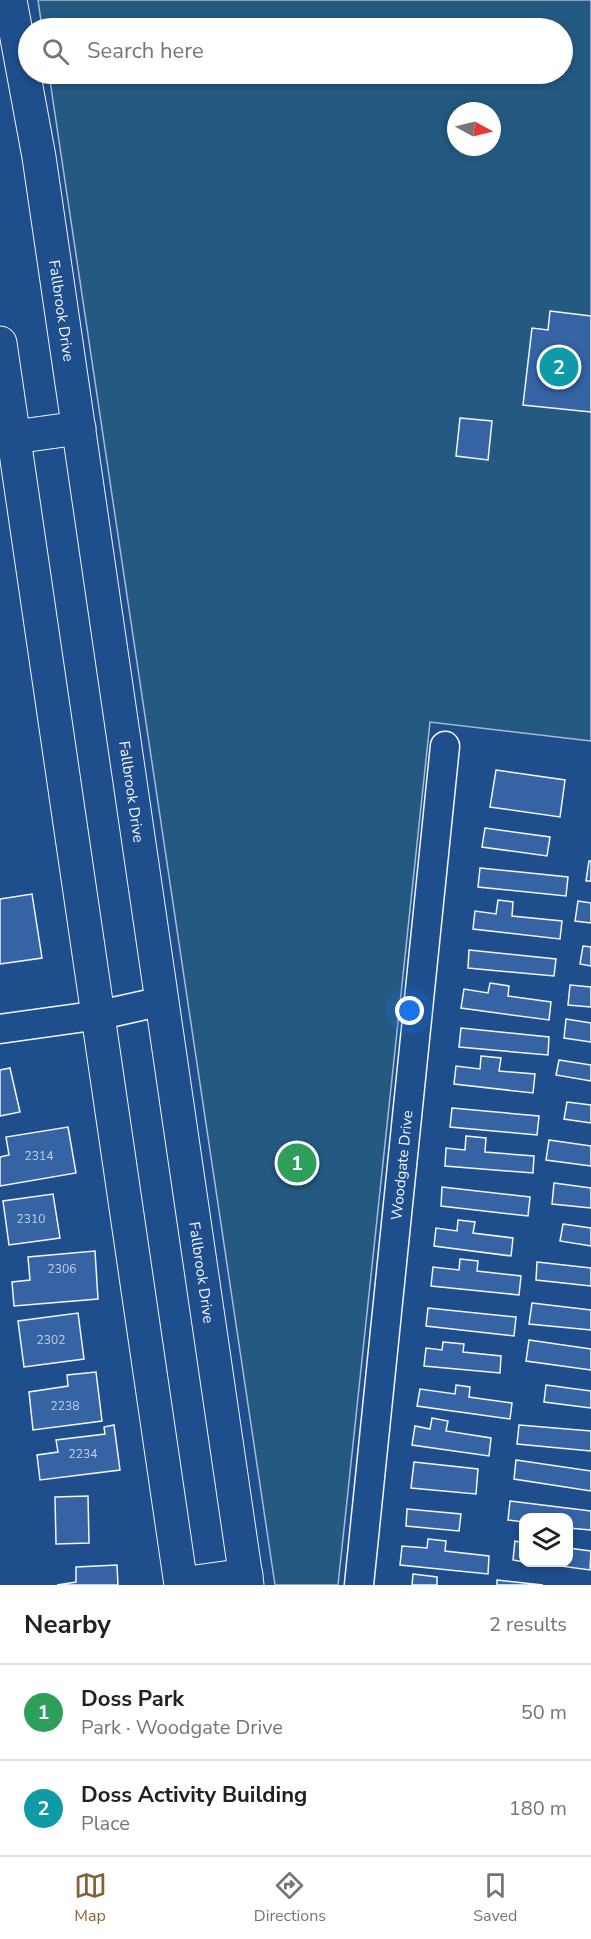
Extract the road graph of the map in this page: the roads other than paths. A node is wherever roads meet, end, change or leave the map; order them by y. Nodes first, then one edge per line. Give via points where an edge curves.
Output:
1 (10, 0) edge
2 (18, 43) edge
3 (26, 84) edge
4 (0, 344) edge
5 (79, 428) junction
6 (14, 437) junction
7 (445, 746) dead end
8 (163, 1001) junction
9 (100, 1015) junction
10 (0, 1029) edge
11 (246, 1580) edge
12 (181, 1584) edge
13 (359, 1585) edge

1 - 2 main road, Fallbrook Drive
3 - 5 main road, Fallbrook Drive
4 - 6 main road
5 - 6 main road
5 - 8 main road, Fallbrook Drive
6 - 9 main road
7 - 13 street, Woodgate Drive
8 - 9 street
8 - 11 main road, Fallbrook Drive
9 - 10 street
9 - 12 main road
11 - 12 main road

